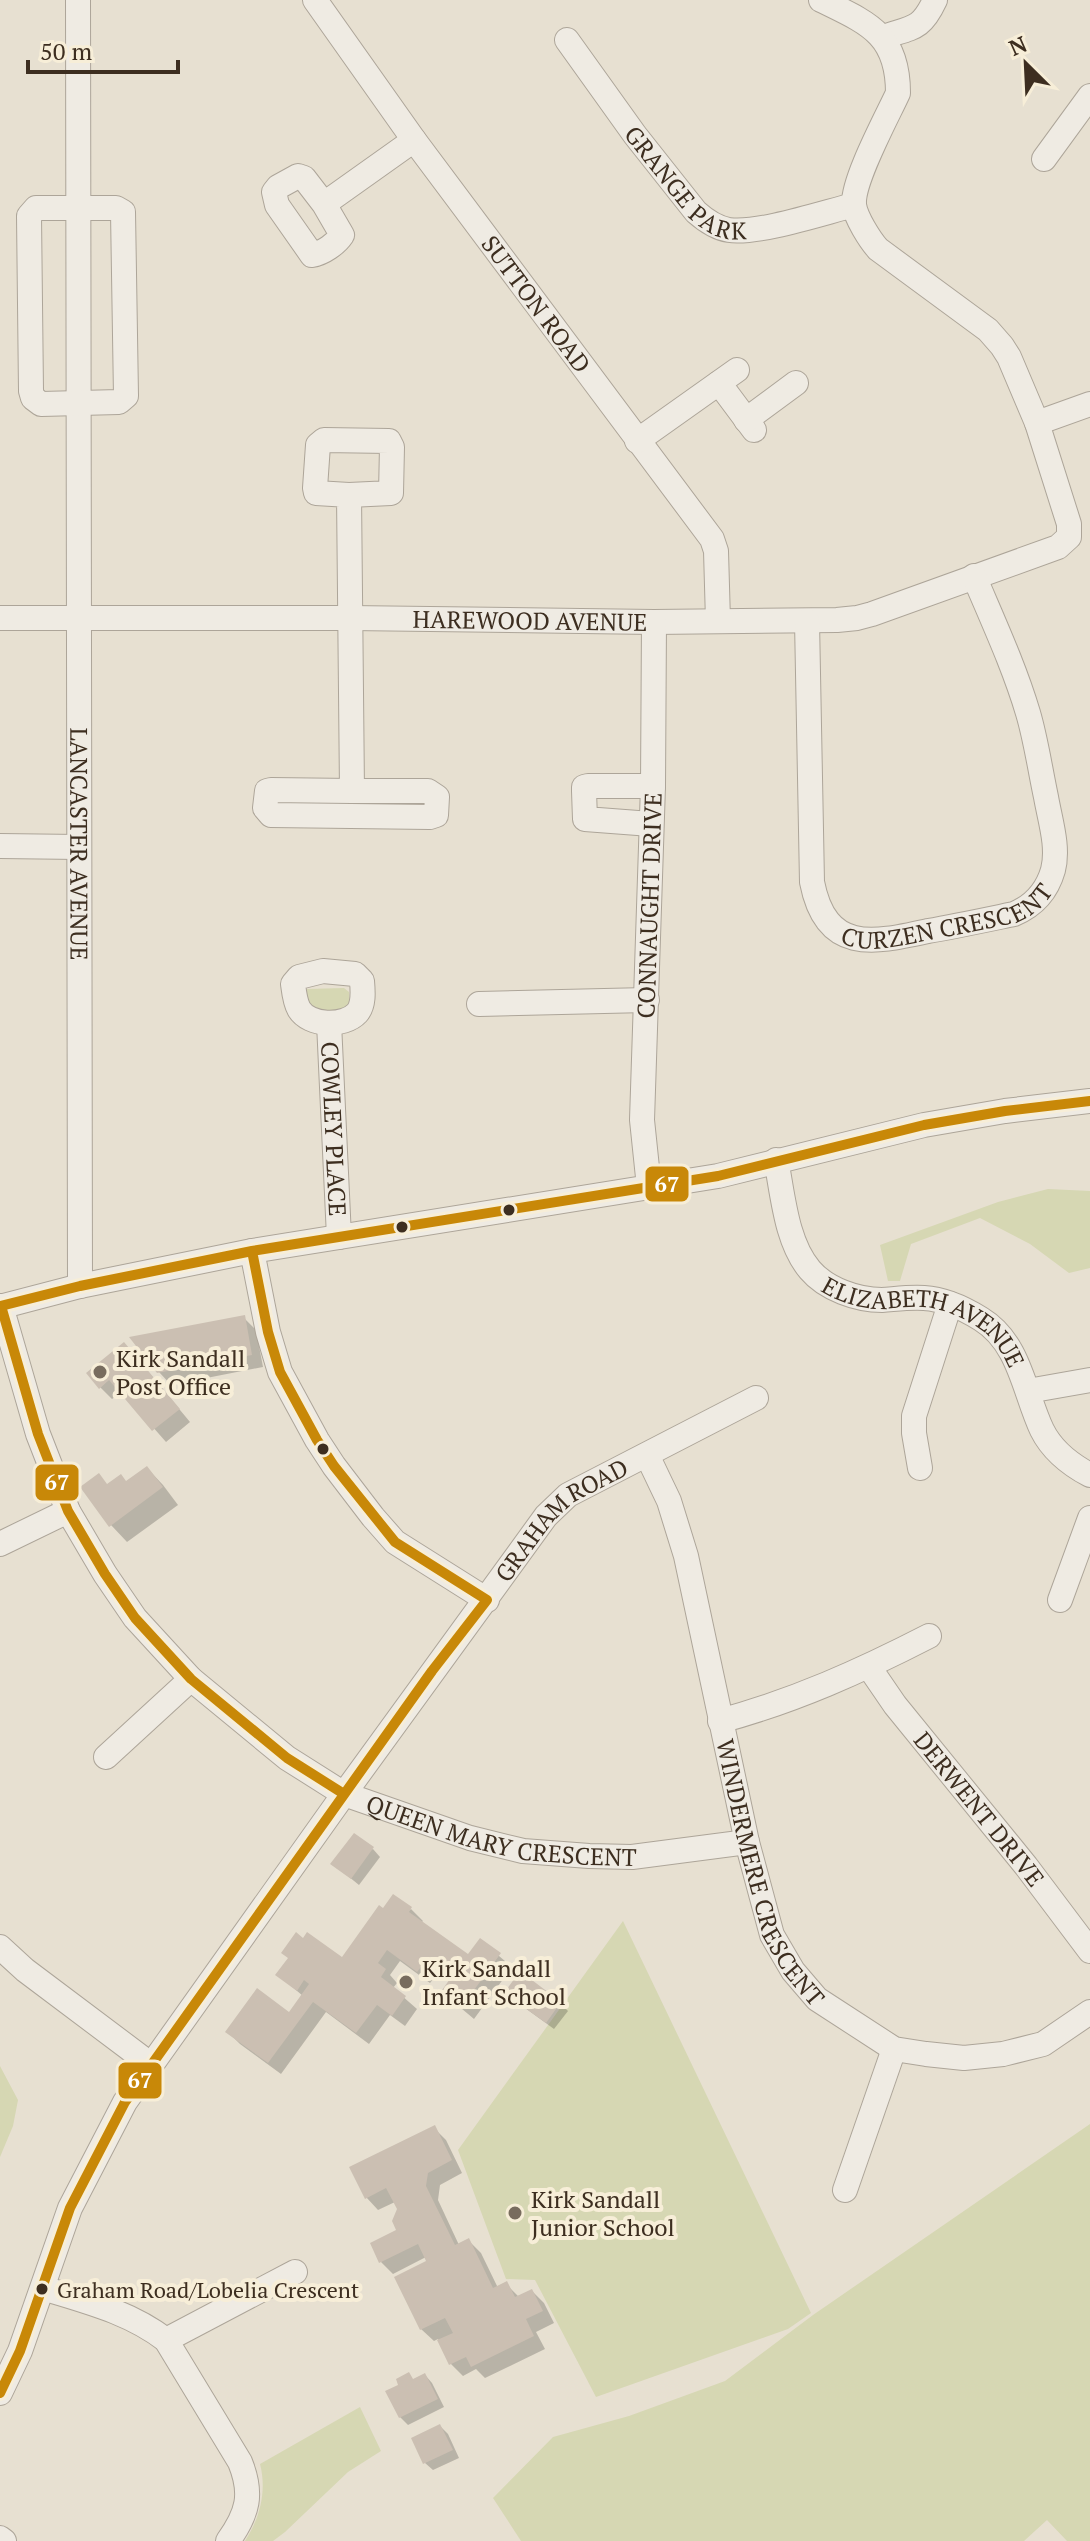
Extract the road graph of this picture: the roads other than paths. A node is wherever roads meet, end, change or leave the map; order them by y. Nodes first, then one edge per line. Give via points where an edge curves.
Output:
1 (78, 0) edge
2 (315, 0) edge
3 (821, 0) edge
4 (935, 0) edge
5 (883, 37) junction
6 (567, 40) dead end
7 (1090, 96) edge
8 (1082, 124) edge
9 (414, 140) junction
10 (1044, 159) dead end
11 (324, 204) dead end
12 (854, 205) junction
13 (78, 209) junction
14 (796, 383) dead end
15 (77, 403) junction
16 (1090, 404) edge
17 (1037, 423) junction
18 (637, 441) junction
19 (349, 495) dead end
20 (974, 576) junction
21 (80, 617) junction
22 (0, 618) edge
23 (350, 618) junction
24 (718, 621) junction
25 (807, 621) junction
26 (654, 622) junction
27 (653, 786) junction
28 (352, 791) junction
29 (651, 824) junction
30 (0, 846) edge
31 (79, 847) junction
32 (647, 1000) junction
33 (479, 1004) dead end
34 (329, 1023) dead end
35 (1090, 1101) edge
36 (776, 1160) junction
37 (649, 1187) junction
38 (339, 1237) junction
39 (252, 1251) junction
40 (80, 1286) junction
41 (950, 1304) junction
42 (1, 1306) edge
43 (1090, 1380) edge
44 (1028, 1391) junction
45 (756, 1398) dead end
46 (647, 1455) junction
47 (920, 1468) dead end
48 (1090, 1475) edge
49 (68, 1511) junction
50 (1090, 1518) edge
51 (0, 1544) edge
52 (487, 1600) junction
53 (1060, 1600) dead end
54 (929, 1636) dead end
55 (869, 1667) junction
56 (191, 1679) junction
57 (720, 1721) junction
58 (106, 1757) dead end
59 (344, 1794) junction
60 (747, 1842) junction
61 (0, 1947) edge
62 (1090, 1951) edge
63 (1090, 2012) edge
64 (894, 2049) junction
65 (150, 2064) junction
66 (845, 2190) dead end
67 (295, 2272) dead end
68 (43, 2288) junction
69 (166, 2340) junction
70 (0, 2393) edge
71 (228, 2541) edge

1 - 13 street, LANCASTER AVENUE
2 - 9 street, SUTTON ROAD
3 - 5 street via 868,23
4 - 5 street via 918,25
5 - 12 street via 895,60 898,93 862,172
6 - 12 street, GRANGE PARK via 635,135 708,222 726,230 749,230
7 - 8 street
8 - 10 street
9 - 11 street
9 - 18 street, SUTTON ROAD
12 - 17 street via 878,249 1002,346
13 - 15 street, LANCASTER AVENUE
13 - 15 street via 36,208 29,216 31,391 41,404
13 - 15 street via 123,212 126,396 119,402
14 - 18 street via 750,425 728,376
15 - 21 street, LANCASTER AVENUE
16 - 17 street
17 - 20 street, HAREWOOD AVENUE via 1069,537 1058,547
18 - 24 street, SUTTON ROAD via 712,539
19 - 23 street
20 - 25 street, HAREWOOD AVENUE via 857,618
20 - 25 street, CURZEN CRESCENT via 1028,714 1053,833 1055,855 1045,888 1014,914 875,942 841,933 821,912 812,882
21 - 22 street, HAREWOOD AVENUE
21 - 23 street, HAREWOOD AVENUE
21 - 31 street, LANCASTER AVENUE
23 - 26 street, HAREWOOD AVENUE
23 - 28 street
24 - 25 street, HAREWOOD AVENUE
24 - 26 street, HAREWOOD AVENUE
26 - 27 street, CONNAUGHT DRIVE
27 - 29 street, CONNAUGHT DRIVE
27 - 29 street via 584,787 585,819
28 - 28 street via 428,791 437,797 438,810 430,817 414,817 271,815 265,808 265,794 271,790
29 - 32 street, CONNAUGHT DRIVE
30 - 31 street
31 - 40 street, LANCASTER AVENUE
32 - 33 street
32 - 37 street, CONNAUGHT DRIVE via 642,1120
34 - 38 street, COWLEY PLACE
35 - 36 street via 924,1125
36 - 37 street
36 - 41 street, ELIZABETH AVENUE via 798,1254 825,1284 865,1298 927,1298
37 - 38 street
38 - 39 street
39 - 40 street
39 - 52 street via 280,1372 325,1453 395,1542
40 - 42 street
41 - 44 street, ELIZABETH AVENUE via 1000,1337 1015,1357
41 - 47 street via 914,1416
42 - 49 street, QUEEN MARY CRESCENT via 38,1434
43 - 44 street
44 - 48 street, ELIZABETH AVENUE via 1043,1432 1073,1466
45 - 46 street, GRAHAM ROAD
46 - 52 street, GRAHAM ROAD via 568,1495 546,1516
46 - 57 street, WINDERMERE CRESCENT via 686,1556
49 - 51 street
49 - 56 street, QUEEN MARY CRESCENT via 135,1618
50 - 53 street
52 - 59 street, GRAHAM ROAD
54 - 55 street
55 - 57 street via 791,1700
55 - 62 street, DERWENT DRIVE
56 - 58 street
56 - 59 street, QUEEN MARY CRESCENT via 287,1758
57 - 60 street, WINDERMERE CRESCENT
59 - 60 street, QUEEN MARY CRESCENT via 523,1851 632,1857
59 - 65 street, GRAHAM ROAD
60 - 64 street, WINDERMERE CRESCENT via 772,1935 793,1971 817,1999
61 - 65 street
63 - 64 street, WINDERMERE CRESCENT via 1043,2044 1003,2054 964,2058
64 - 66 street
65 - 68 street, GRAHAM ROAD via 70,2208
67 - 69 street
68 - 69 street via 120,2313
68 - 70 street, GRAHAM ROAD
69 - 71 street via 248,2481 246,2506

